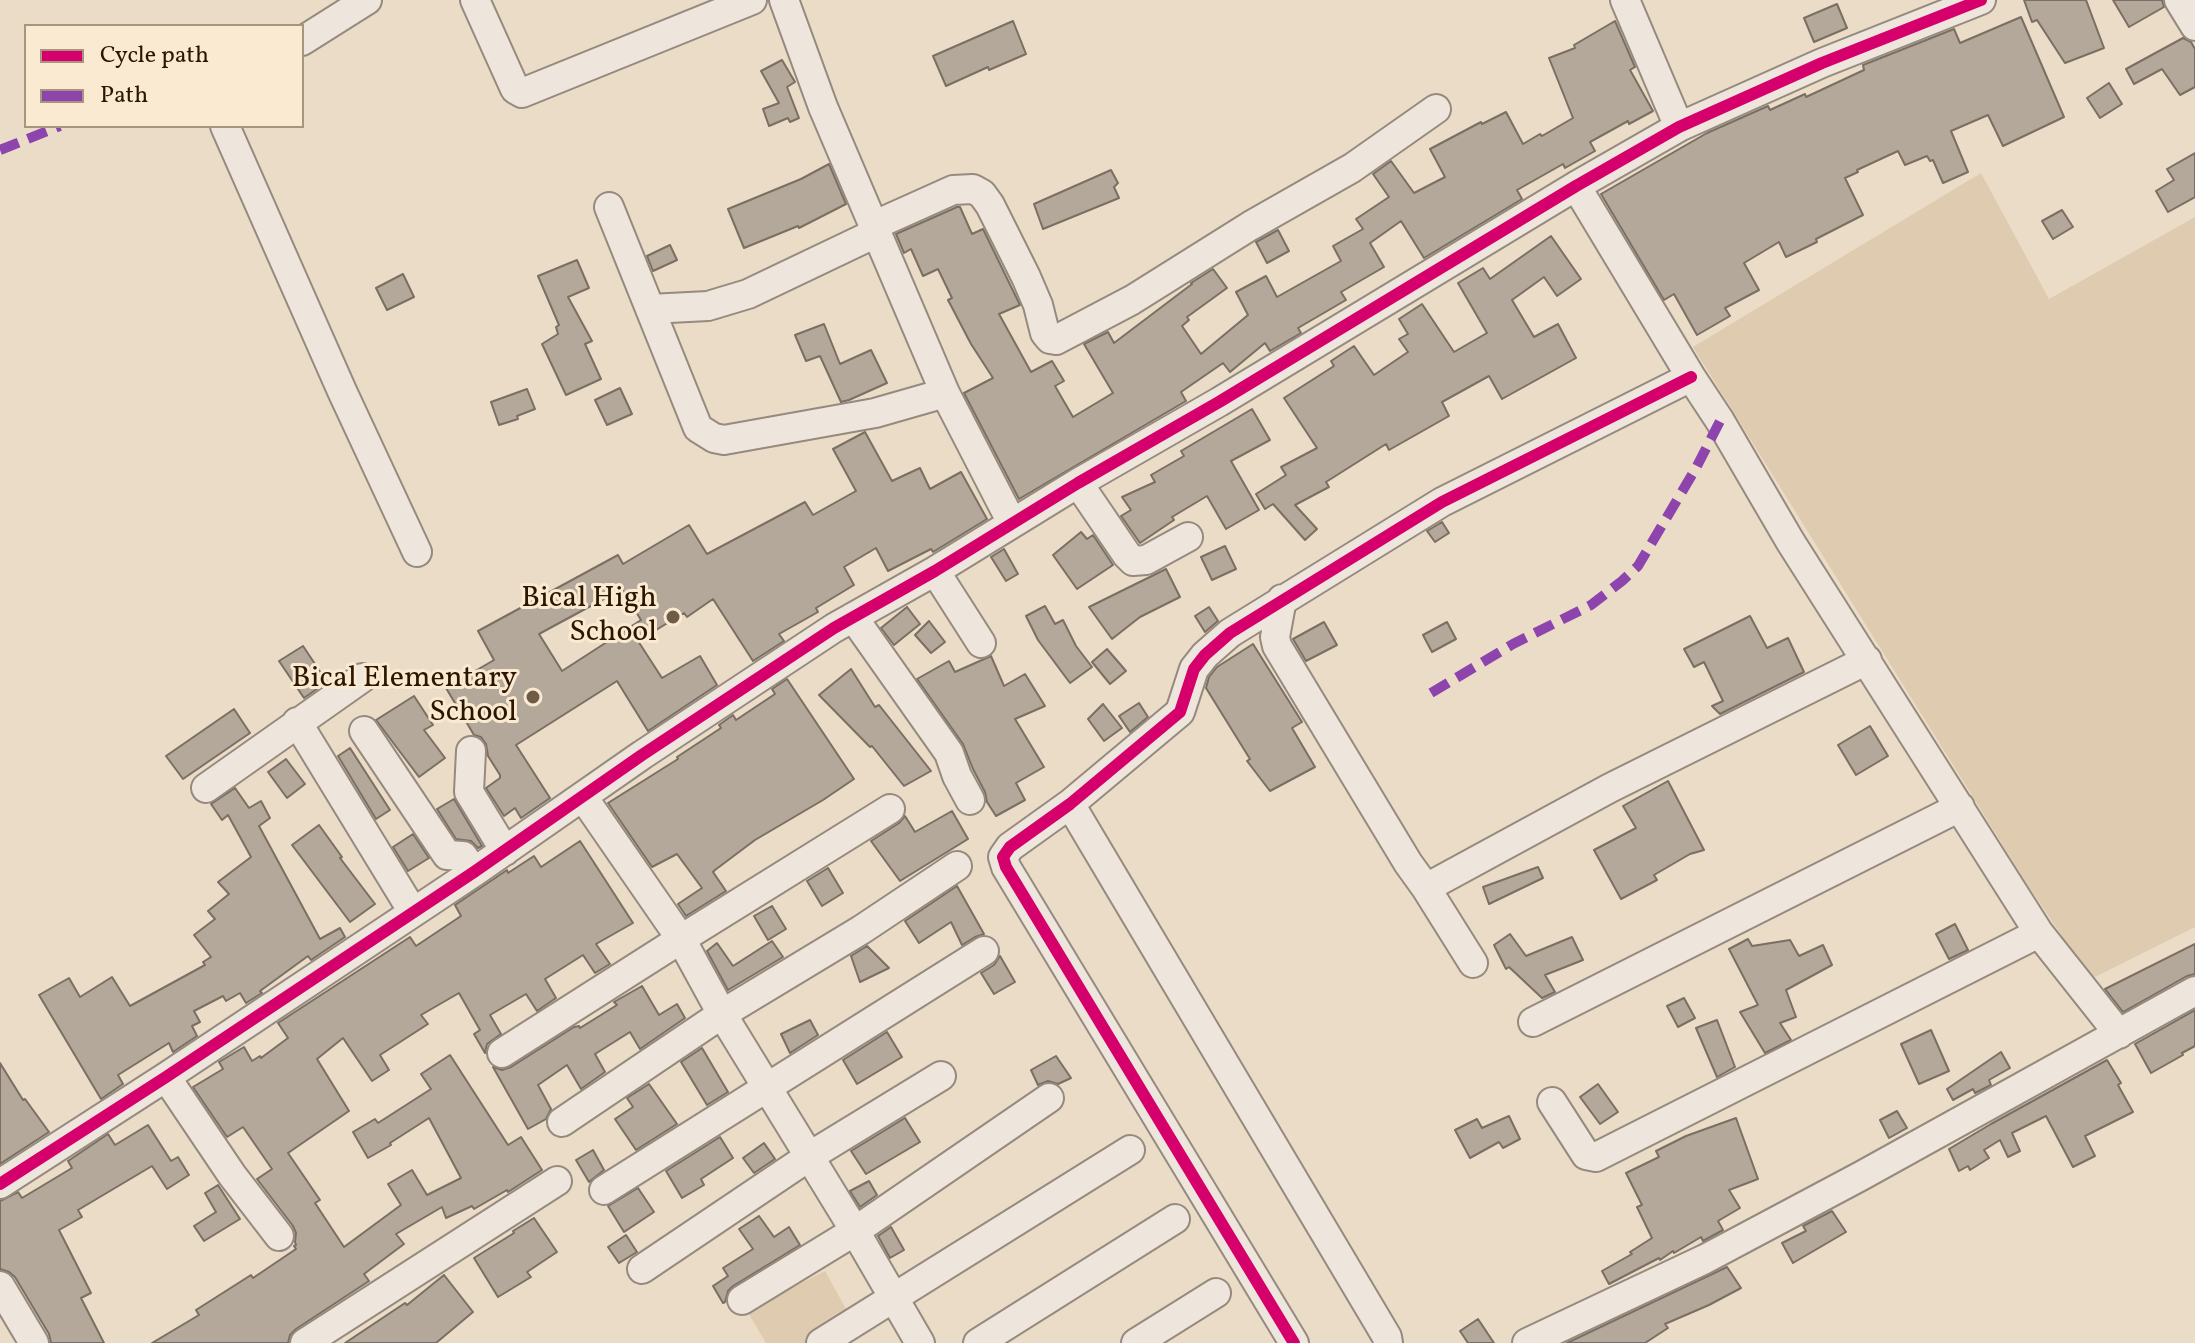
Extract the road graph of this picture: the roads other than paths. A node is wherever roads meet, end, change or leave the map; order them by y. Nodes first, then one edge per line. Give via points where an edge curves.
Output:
1 (367, 0) edge
2 (475, 0) edge
3 (752, 0) edge
4 (784, 0) edge
5 (1625, 0) edge
6 (1981, 0) edge
7 (2179, 0) edge
8 (2195, 26) edge
9 (304, 40) edge
10 (1436, 109) dead end
11 (1679, 127) junction
12 (226, 128) edge
13 (1576, 186) junction
14 (609, 207) dead end
15 (876, 229) junction
16 (650, 309) junction
17 (1691, 377) junction
18 (945, 393) junction
19 (1078, 483) junction
20 (1012, 523) junction
21 (1188, 537) dead end
22 (417, 552) dead end
23 (935, 571) junction
24 (1282, 599) junction
25 (853, 617) junction
26 (981, 643) dead end
27 (1867, 660) junction
28 (362, 678) dead end
29 (297, 722) junction
30 (364, 731) dead end
31 (471, 751) dead end
32 (206, 788) dead end
33 (583, 797) junction
34 (970, 800) dead end
35 (1070, 804) junction
36 (1960, 807) junction
37 (890, 809) dead end
38 (505, 851) junction
39 (957, 866) dead end
40 (474, 872) junction
41 (1426, 888) junction
42 (413, 912) junction
43 (2039, 933) junction
44 (681, 939) junction
45 (984, 951) dead end
46 (1473, 963) dead end
47 (2195, 991) edge
48 (722, 1014) junction
49 (1533, 1022) dead end
50 (2119, 1034) junction
51 (502, 1053) dead end
52 (941, 1076) dead end
53 (166, 1077) junction
54 (767, 1087) junction
55 (1049, 1098) dead end
56 (1552, 1102) dead end
57 (562, 1122) dead end
58 (1130, 1150) dead end
59 (810, 1156) junction
60 (557, 1181) dead end
61 (0, 1184) edge
62 (604, 1190) dead end
63 (1175, 1219) dead end
64 (855, 1231) junction
65 (279, 1236) dead end
66 (642, 1269) dead end
67 (0, 1286) edge
68 (1216, 1293) dead end
69 (894, 1299) junction
70 (742, 1300) dead end
71 (34, 1343) edge
72 (305, 1343) edge
73 (821, 1343) edge
74 (920, 1343) edge
75 (978, 1343) edge
76 (1136, 1343) edge
77 (1294, 1343) edge
78 (1388, 1343) edge
79 (1527, 1343) edge

1 - 9 street
2 - 3 street via 515,89 522,93
4 - 15 street
5 - 11 street
6 - 11 street
7 - 8 street
10 - 15 street via 1352,168 1056,340 1045,333 1026,277 982,194 953,190
11 - 13 street
12 - 22 street
13 - 17 street
13 - 19 street
14 - 16 street
15 - 16 street via 748,294 699,307
15 - 18 street
16 - 18 street via 698,428 714,438 875,413
17 - 24 street via 1442,502
17 - 27 street
18 - 20 street
19 - 20 street
19 - 21 street via 1133,561 1146,560
20 - 23 street
23 - 25 street
23 - 26 street
24 - 35 street via 1205,655 1194,669 1180,712
24 - 41 street via 1277,646
25 - 33 street
25 - 34 street via 949,753
27 - 36 street
27 - 41 street via 1610,788
28 - 29 street
29 - 32 street
29 - 42 street
30 - 40 street via 447,855 463,856
31 - 38 street via 469,792
33 - 38 street
33 - 44 street
35 - 77 street via 1010,847 1003,857 1006,867
35 - 78 street
36 - 43 street
36 - 49 street
37 - 44 street
38 - 40 street
39 - 48 street
40 - 42 street
41 - 46 street
42 - 53 street
43 - 50 street
43 - 56 street via 1596,1157 1586,1155
44 - 48 street
44 - 51 street
45 - 54 street
47 - 50 street
48 - 54 street
48 - 57 street
50 - 79 street via 1705,1259
52 - 59 street
53 - 61 street
53 - 65 street
54 - 59 street
54 - 62 street
55 - 64 street
58 - 69 street
59 - 64 street
59 - 66 street
60 - 72 street
63 - 75 street
64 - 69 street
64 - 70 street
67 - 71 street
68 - 76 street
69 - 73 street
69 - 74 street

